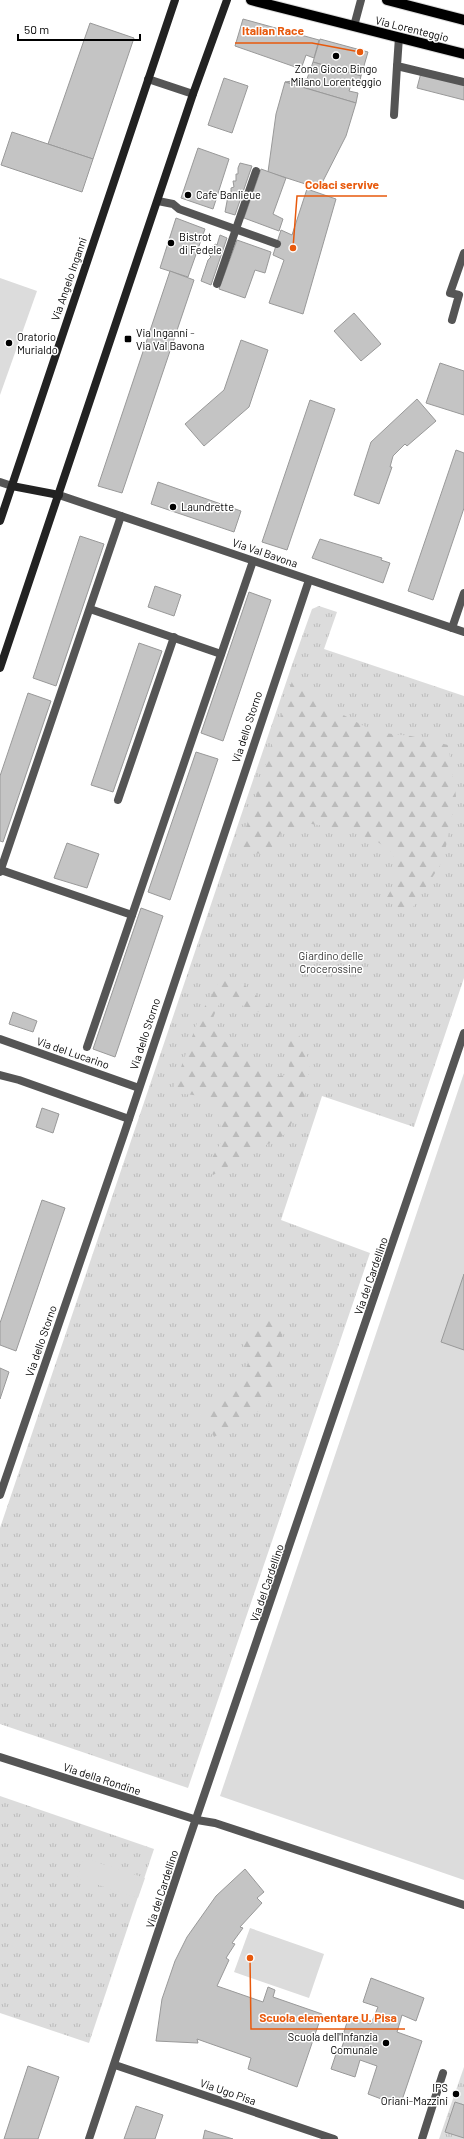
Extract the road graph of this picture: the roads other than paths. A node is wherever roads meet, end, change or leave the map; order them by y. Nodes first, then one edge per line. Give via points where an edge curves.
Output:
1 (175, 0) edge
2 (227, 0) edge
3 (251, 0) edge
4 (361, 0) edge
5 (387, 0) edge
6 (464, 20) edge
7 (354, 26) junction
8 (399, 38) junction
9 (464, 54) edge
10 (397, 66) junction
11 (148, 78) junction
12 (464, 82) edge
13 (193, 94) junction
14 (394, 115) dead end
15 (256, 171) dead end
16 (158, 202) junction
17 (236, 228) junction
18 (277, 244) dead end
19 (464, 253) edge
20 (217, 284) dead end
21 (452, 320) dead end
22 (0, 482) edge
23 (12, 486) junction
24 (59, 495) junction
25 (121, 516) junction
26 (0, 521) edge
27 (253, 561) junction
28 (309, 580) junction
29 (464, 593) edge
30 (90, 609) junction
31 (452, 628) junction
32 (464, 632) edge
33 (174, 637) junction
34 (221, 654) junction
35 (0, 668) edge
36 (118, 800) dead end
37 (0, 871) edge
38 (132, 915) junction
39 (464, 1033) edge
40 (0, 1039) edge
41 (87, 1047) dead end
42 (0, 1075) edge
43 (139, 1088) junction
44 (129, 1119) junction
45 (0, 1495) edge
46 (0, 1758) edge
47 (197, 1820) junction
48 (464, 1905) edge
49 (115, 2065) junction
50 (443, 2073) dead end
51 (90, 2139) edge
52 (334, 2139) edge
53 (422, 2139) edge

1 - 11 street, Via Angelo Inganni
2 - 13 street
3 - 7 main road, Via Lorenteggio
4 - 7 street
5 - 6 main road, Via Lorenteggio
7 - 8 main road, Via Lorenteggio
8 - 9 main road, Via Lorenteggio
8 - 10 street
10 - 12 street
10 - 14 street
11 - 13 street
11 - 23 street, Via Angelo Inganni
13 - 16 street
15 - 17 street
16 - 17 street via 173,204 180,209
16 - 24 street
17 - 18 street
17 - 20 street
19 - 21 street via 450,293 459,295
22 - 23 street
23 - 24 street
23 - 26 street, Via Angelo Inganni
24 - 25 street, Via Val Bavona
24 - 35 street
25 - 27 street, Via Val Bavona
25 - 30 street
27 - 28 street, Via Val Bavona
27 - 34 street
28 - 31 street, Via Val Bavona
28 - 43 street, Via dello Storno
29 - 31 street
30 - 33 street
30 - 37 street
31 - 32 street, Via Val Bavona
33 - 34 street
33 - 36 street
34 - 38 street
37 - 38 street
38 - 41 street
39 - 47 street, Via del Cardellino
40 - 43 street, Via del Lucarino
42 - 44 street
43 - 44 street, Via dello Storno
44 - 45 street, Via dello Storno
46 - 47 street, Via della Rondine
47 - 48 street, Via della Rondine via 223,1825
47 - 49 street, Via del Cardellino
49 - 51 street, Via del Cardellino
49 - 52 street, Via Ugo Pisa
50 - 53 street

